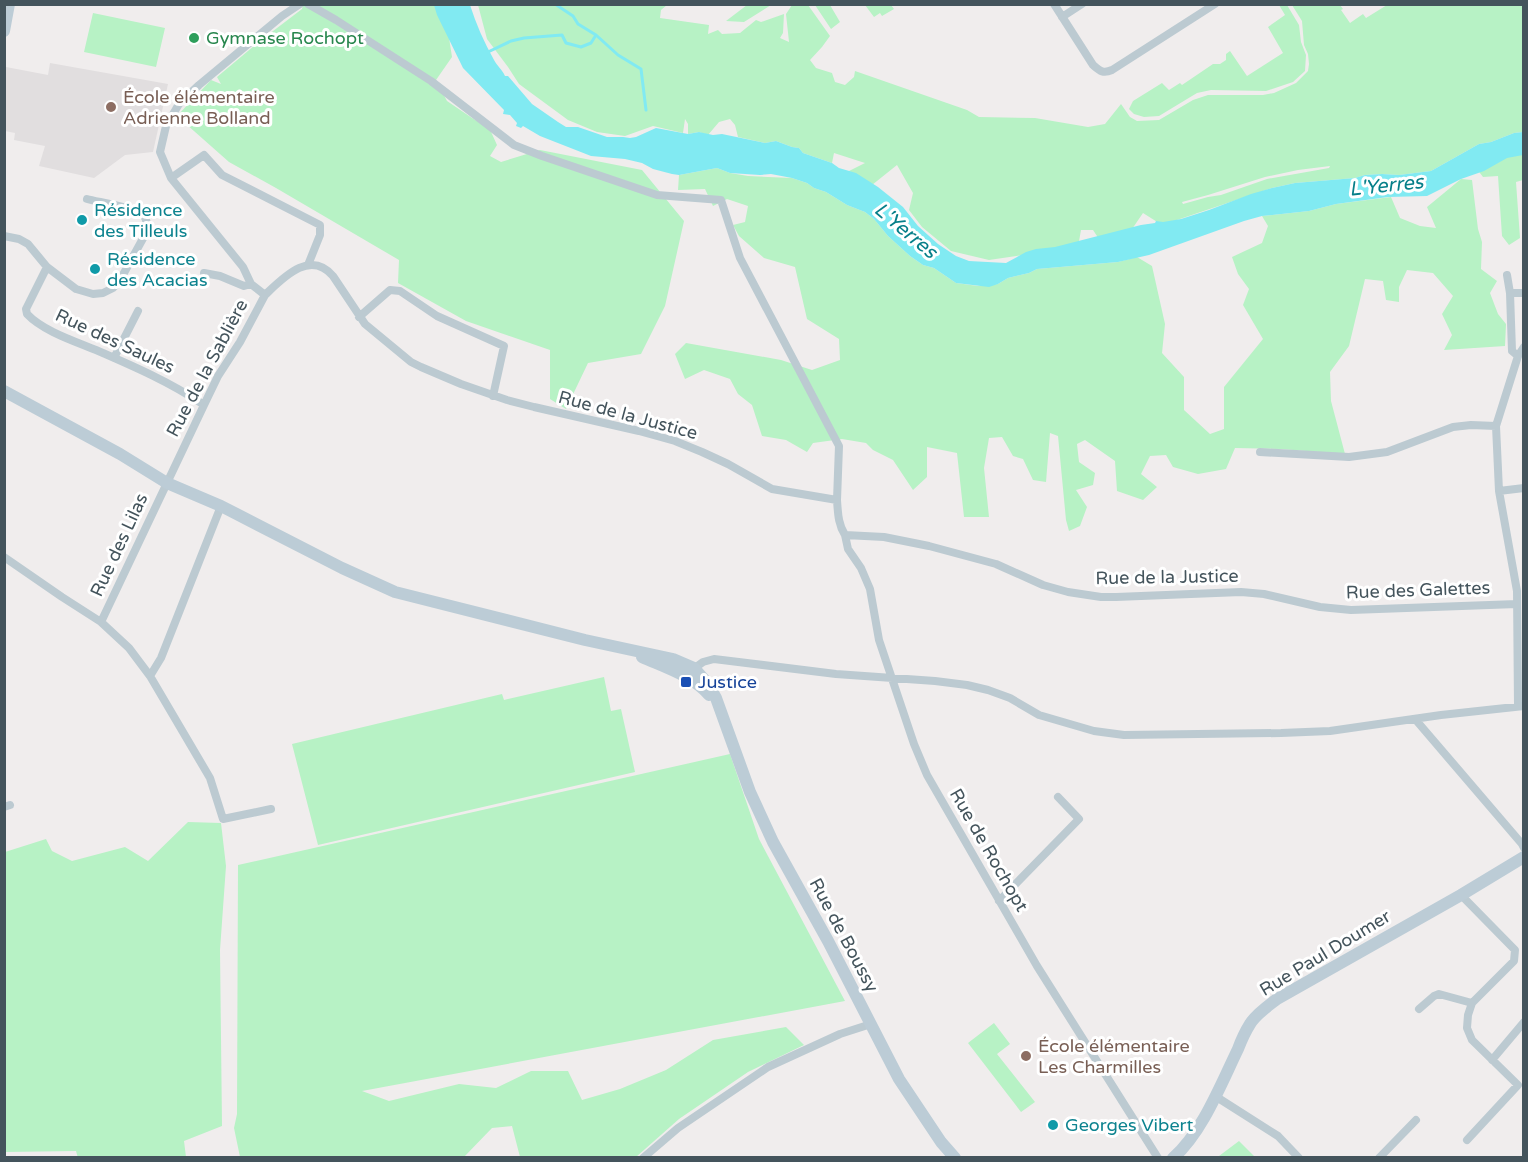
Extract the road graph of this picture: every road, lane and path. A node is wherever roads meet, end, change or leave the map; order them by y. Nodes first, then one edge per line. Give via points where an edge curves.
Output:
1 (9, 4) edge
2 (300, 4) edge
3 (308, 4) edge
4 (1054, 4) edge
5 (1082, 4) edge
6 (1215, 4) edge
7 (1062, 17) junction
8 (4, 32) edge
9 (171, 178) junction
10 (87, 199) dead end
11 (4, 236) edge
12 (308, 265) junction
13 (47, 267) junction
14 (204, 273) dead end
15 (1507, 275) dead end
16 (251, 284) junction
17 (1510, 293) junction
18 (1524, 293) edge
19 (265, 295) junction
20 (138, 311) dead end
21 (359, 316) junction
22 (1524, 347) edge
23 (1518, 356) junction
24 (114, 358) junction
25 (4, 391) edge
26 (493, 396) junction
27 (204, 405) junction
28 (1496, 426) junction
29 (1260, 452) dead end
30 (167, 483) junction
31 (1524, 488) edge
32 (1499, 491) junction
33 (837, 500) junction
34 (221, 506) junction
35 (845, 535) junction
36 (4, 557) edge
37 (1517, 604) junction
38 (1320, 607) joint
39 (101, 622) junction
40 (690, 673) junction
41 (150, 676) junction
42 (893, 679) junction
43 (1521, 706) edge
44 (1415, 719) junction
45 (1058, 796) dead end
46 (271, 808) dead end
47 (1524, 848) edge
48 (1524, 856) edge
49 (1461, 895) junction
50 (999, 901) junction
51 (1472, 1003) junction
52 (1419, 1009) dead end
53 (1524, 1022) edge
54 (871, 1024) junction
55 (1492, 1060) junction
56 (1215, 1096) junction
57 (1416, 1120) dead end
58 (1467, 1140) dead end
59 (643, 1158) edge
60 (955, 1158) edge
61 (1158, 1158) edge
62 (1173, 1158) edge
63 (1299, 1158) edge
64 (1379, 1158) edge

1 - 8 street
2 - 9 street, Rue de la Sablière via 179,104 166,126 160,152
3 - 33 street via 431,81 514,145 657,195 721,200 740,258 839,446
4 - 7 street
5 - 7 street
6 - 7 street via 1106,73 1093,65
9 - 12 street via 204,155 222,175 320,225
9 - 16 street, Rue de la Sablière via 243,267
10 - 13 street via 138,211 146,218 146,233 119,282 104,293 93,294 76,289
11 - 13 street via 28,244
12 - 19 street via 301,266
12 - 21 street, Rue de la Justice via 328,270
13 - 24 street, Rue des Saules via 27,314 33,321
14 - 16 street via 244,286
15 - 17 street
16 - 19 street, Rue de la Sablière
17 - 18 street
17 - 23 street via 1512,351
19 - 27 street, Rue de la Sablière
20 - 24 street
21 - 26 street, Rue de la Justice via 411,362
21 - 26 street via 390,290 400,291 437,316 504,346
22 - 23 street
23 - 28 street
24 - 27 street, Rue des Saules via 163,380
25 - 30 street, Rue de Boussy
26 - 33 street, Rue de la Justice via 675,441 772,489
27 - 30 street, Rue de la Sablière
28 - 29 street via 1453,427 1388,452 1349,457
28 - 32 street
30 - 34 street, Rue de Boussy
30 - 39 street, Rue des Lilas
31 - 32 street
32 - 37 street
33 - 35 street via 838,519
34 - 40 street, Rue de Boussy via 395,592 627,650
34 - 41 street via 161,658
35 - 38 street, Rue de la Justice via 902,540 952,551 996,564 1043,585 1084,595 1241,592
35 - 42 street, Rue de Rochopt via 848,549 870,589 879,640
36 - 39 street
37 - 38 street, Rue des Galettes via 1351,610
37 - 43 street
39 - 41 street via 129,648
40 - 42 street via 714,659
40 - 54 street, Rue de Boussy via 708,693 722,718 769,834
41 - 46 street via 210,778 223,819
42 - 44 street via 942,681 988,690 1039,715 1124,735 1330,730
42 - 50 street, Rue de Rochopt via 927,775
43 - 44 street
44 - 47 street
45 - 50 street via 1079,819
48 - 49 street, Rue Paul Doumer
49 - 51 street via 1515,950 1514,962
49 - 56 street, Rue Paul Doumer via 1277,999 1250,1023
50 - 61 street, Rue de Rochopt
51 - 52 street via 1439,994
51 - 55 street via 1467,1028 1472,1040
53 - 55 street
54 - 59 street via 768,1067 678,1128
54 - 60 street, Rue de Boussy via 899,1079
55 - 58 street via 1518,1085
56 - 62 street, Rue Paul Doumer via 1192,1137
56 - 63 street via 1278,1136
57 - 64 street

